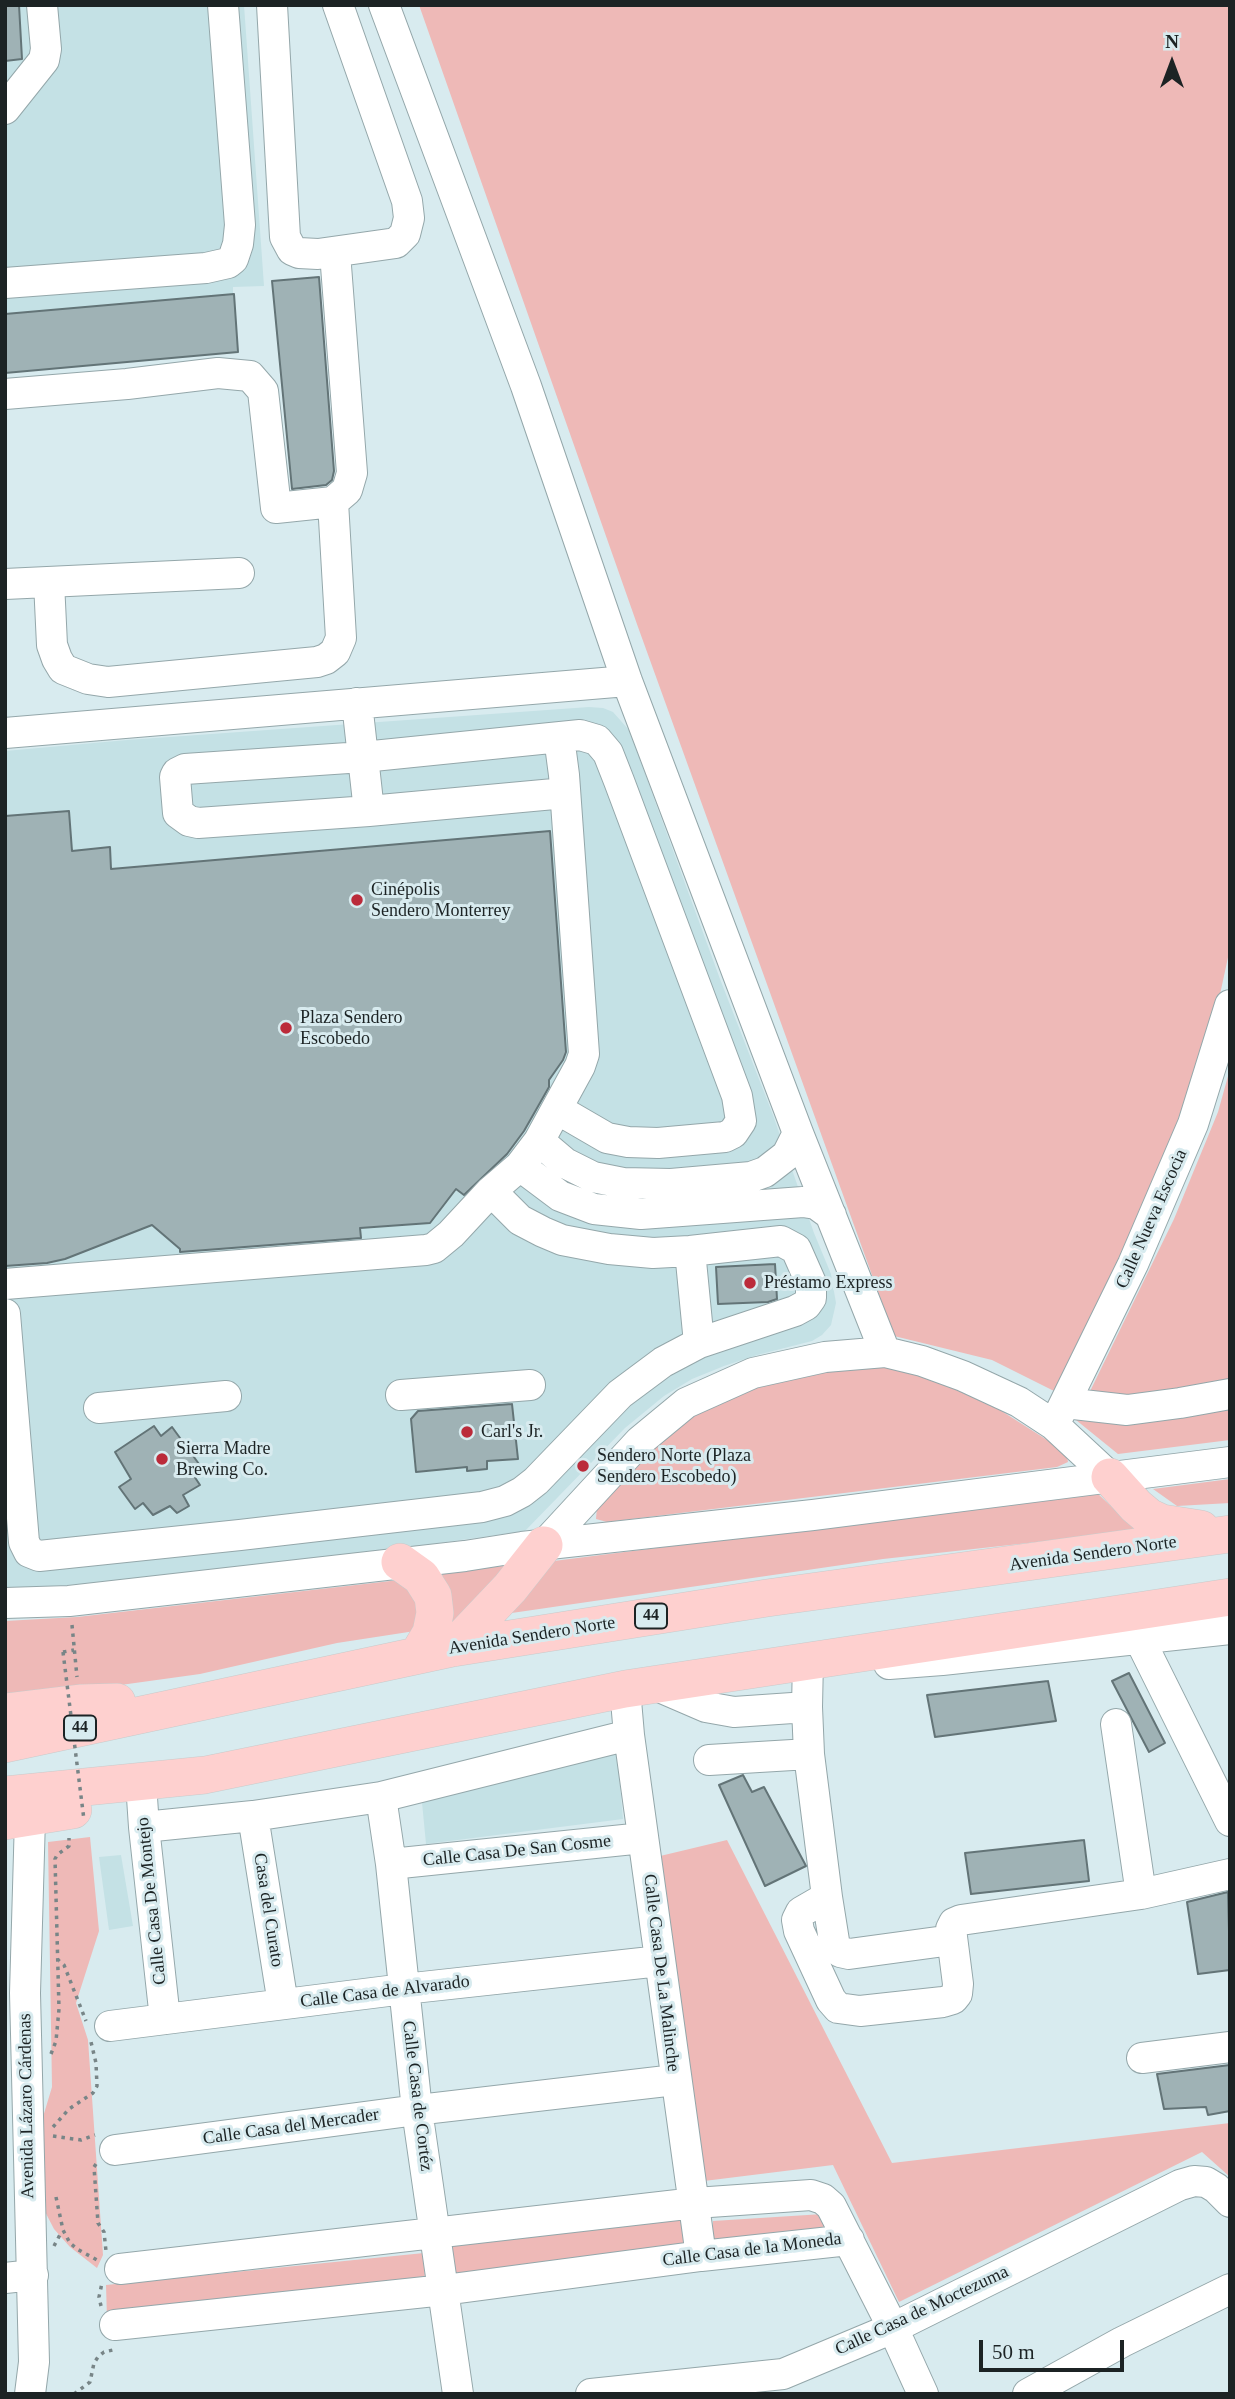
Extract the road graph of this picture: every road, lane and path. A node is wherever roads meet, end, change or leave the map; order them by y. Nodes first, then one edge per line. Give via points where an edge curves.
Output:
1 (42, 5) edge
2 (223, 5) edge
3 (272, 5) edge
4 (338, 5) edge
5 (384, 5) edge
6 (5, 109) edge
7 (335, 253) junction
8 (5, 283) edge
9 (5, 394) edge
10 (333, 502) junction
11 (239, 573) dead end
12 (49, 582) junction
13 (5, 584) edge
14 (627, 681) junction
15 (357, 703) junction
16 (5, 733) edge
17 (559, 737) junction
18 (363, 757) junction
19 (565, 793) junction
20 (369, 811) junction
21 (1230, 1005) edge
22 (557, 1109) junction
23 (797, 1133) junction
24 (539, 1141) junction
25 (520, 1166) junction
26 (491, 1191) junction
27 (831, 1215) junction
28 (690, 1251) junction
29 (5, 1284) edge
30 (5, 1314) edge
31 (699, 1343) junction
32 (885, 1352) junction
33 (530, 1385) dead end
34 (1230, 1394) edge
35 (401, 1395) dead end
36 (226, 1396) dead end
37 (99, 1408) dead end
38 (1059, 1414) junction
39 (1230, 1462) edge
40 (1110, 1477) junction
41 (321, 1525) junction
42 (1230, 1528) edge
43 (1230, 1534) edge
44 (544, 1545) junction
45 (400, 1562) junction
46 (350, 1568) junction
47 (8, 1600) edge
48 (1229, 1626) edge
49 (1140, 1640) junction
50 (74, 1650) dead end
51 (436, 1652) junction
52 (812, 1660) junction
53 (640, 1687) junction
54 (807, 1707) junction
55 (5, 1712) edge
56 (155, 1713) junction
57 (1116, 1724) dead end
58 (629, 1735) junction
59 (5, 1744) edge
60 (809, 1754) junction
61 (709, 1760) dead end
62 (140, 1783) junction
63 (382, 1797) junction
64 (1227, 1804) edge
65 (13, 1811) edge
66 (253, 1816) junction
67 (84, 1820) dead end
68 (144, 1827) junction
69 (69, 1833) dead end
70 (643, 1838) junction
71 (391, 1864) junction
72 (1230, 1874) edge
73 (1141, 1894) junction
74 (827, 1897) junction
75 (952, 1940) junction
76 (57, 1959) junction
77 (660, 1961) junction
78 (404, 1989) junction
79 (15, 1994) edge
80 (283, 2004) junction
81 (165, 2019) junction
82 (96, 2029) junction
83 (1230, 2047) edge
84 (1142, 2058) dead end
85 (48, 2063) dead end
86 (675, 2080) junction
87 (417, 2110) junction
88 (52, 2116) dead end
89 (35, 2132) edge
90 (53, 2148) dead end
91 (116, 2150) junction
92 (56, 2197) dead end
93 (1230, 2202) edge
94 (695, 2203) junction
95 (436, 2233) junction
96 (849, 2240) junction
97 (701, 2256) junction
98 (111, 2263) junction
99 (19, 2276) edge
100 (1230, 2289) edge
101 (444, 2290) junction
102 (116, 2325) dead end
103 (893, 2328) junction
104 (34, 2362) junction
105 (787, 2384) edge
106 (30, 2394) edge
107 (54, 2394) edge
108 (458, 2394) edge
109 (591, 2394) edge
110 (923, 2394) edge
111 (1028, 2394) edge

1 - 6 street via 44,60
2 - 8 street via 240,225 233,259 206,268
3 - 7 street via 285,237 299,253
4 - 7 street via 409,218 405,234 396,243
5 - 14 street via 522,374
7 - 10 street via 352,473 347,490
9 - 10 street via 218,373 250,376 263,391 276,508
10 - 12 street via 341,638 335,652 317,662 120,681 88,679 63,669 57,659 52,645
11 - 12 street
12 - 13 street
14 - 15 street
14 - 23 street
15 - 16 street
15 - 18 street
17 - 18 street
17 - 19 street
17 - 22 street via 590,736 608,753 741,1114 738,1129 725,1136 642,1143 607,1138
18 - 20 street
18 - 20 street via 185,769 175,777 176,809 182,818 208,824
19 - 20 street
19 - 22 street via 584,1045 580,1066
21 - 38 street, Calle Nueva Escocia via 1193,1124 1133,1264
22 - 24 street
23 - 24 street via 787,1155 765,1172 671,1184 593,1177 565,1163
23 - 27 street
24 - 25 street
25 - 26 street
25 - 27 street via 560,1196 594,1209 641,1214 803,1202 816,1204
26 - 28 street via 520,1220 562,1240 633,1252
26 - 29 street via 442,1242 426,1250
27 - 32 street
28 - 31 street
28 - 31 street via 781,1241 796,1249 812,1289 810,1301 795,1311
30 - 41 street via 24,1542 29,1552 39,1556
31 - 41 street via 663,1362 620,1394 536,1481 514,1496 482,1507
32 - 38 street via 922,1361 1018,1402
32 - 44 street via 786,1364 752,1373 686,1404 640,1441
33 - 35 street
34 - 38 street via 1136,1409
36 - 37 street
38 - 40 street
39 - 40 street
40 - 42 main road via 1136,1506 1163,1523
40 - 44 street
41 - 46 street
43 - 51 main road, Avenida Sendero Norte / 44 via 767,1598
44 - 45 street
44 - 51 main road via 502,1597
45 - 46 street
45 - 51 main road via 421,1577 433,1596 430,1633
46 - 47 street via 69,1601
48 - 49 street
48 - 52 main road
49 - 52 street via 882,1665
49 - 64 street
50 - 67 path, bridge via 63,1652
51 - 56 main road, Avenida Sendero Norte / 44
52 - 53 main road
52 - 54 street
53 - 54 street via 734,1712
53 - 58 street, Calle Casa De La Malinche
53 - 62 main road via 218,1773
54 - 60 street
55 - 56 main road via 113,1701
56 - 59 main road, Avenida Sendero Norte / 44
57 - 73 street
58 - 63 street
58 - 70 street, Calle Casa De La Malinche
60 - 61 street
60 - 74 street
62 - 65 main road
62 - 68 street, Calle Casa De Montejo
63 - 66 street
63 - 71 street, Calle Casa de Cortéz
65 - 79 street, Avenida Lázaro Cárdenas
66 - 68 street
66 - 80 street, Casa del Curato
68 - 81 street, Calle Casa De Montejo
69 - 76 path via 69,1846 55,1859
70 - 71 street, Calle Casa De San Cosme
70 - 77 street, Calle Casa De La Malinche
71 - 78 street, Calle Casa de Cortéz
72 - 73 street
73 - 75 street via 961,1920 951,1929
74 - 75 street via 835,1947 840,1952
74 - 75 street via 801,1912 797,1920 838,2008 860,2011 953,1999 958,1984
76 - 82 path
76 - 85 path via 59,2009
77 - 78 street, Calle Casa de Alvarado
77 - 86 street, Calle Casa De La Malinche
78 - 80 street, Calle Casa de Alvarado
78 - 87 street, Calle Casa de Cortéz
79 - 89 street, Avenida Lázaro Cárdenas
80 - 81 street, Calle Casa de Alvarado
81 - 82 street, Calle Casa de Alvarado
82 - 89 path via 97,2086 93,2093
83 - 84 street
86 - 87 street, Calle Casa del Mercader
86 - 94 street, Calle Casa De La Malinche
87 - 91 street, Calle Casa del Mercader
87 - 95 street, Calle Casa de Cortéz
88 - 89 path
89 - 90 path
89 - 91 path via 81,2140 104,2135
89 - 99 street, Avenida Lázaro Cárdenas
91 - 98 path via 113,2160 94,2167 98,2223
92 - 98 path via 70,2243
93 - 103 street, Calle Casa de Moctezuma via 1206,2182 1180,2185
94 - 95 street, Calle Casa de la Moneda
94 - 96 street, Calle Casa de la Moneda via 811,2196 831,2206
94 - 97 street, Calle Casa De La Malinche
95 - 98 street, Calle Casa de la Moneda
95 - 101 street, Calle Casa de Cortéz
96 - 97 street, Calle Casa de la Moneda
96 - 103 street
97 - 101 street, Calle Casa de la Moneda
99 - 104 street, Avenida Lázaro Cárdenas
100 - 111 street
101 - 102 street, Calle Casa de la Moneda
101 - 108 street, Calle Casa de Cortéz
103 - 105 street, Calle Casa de Moctezuma
103 - 110 street
104 - 106 street, Avenida Lázaro Cárdenas
104 - 107 street
105 - 109 street, Calle Casa de Moctezuma

